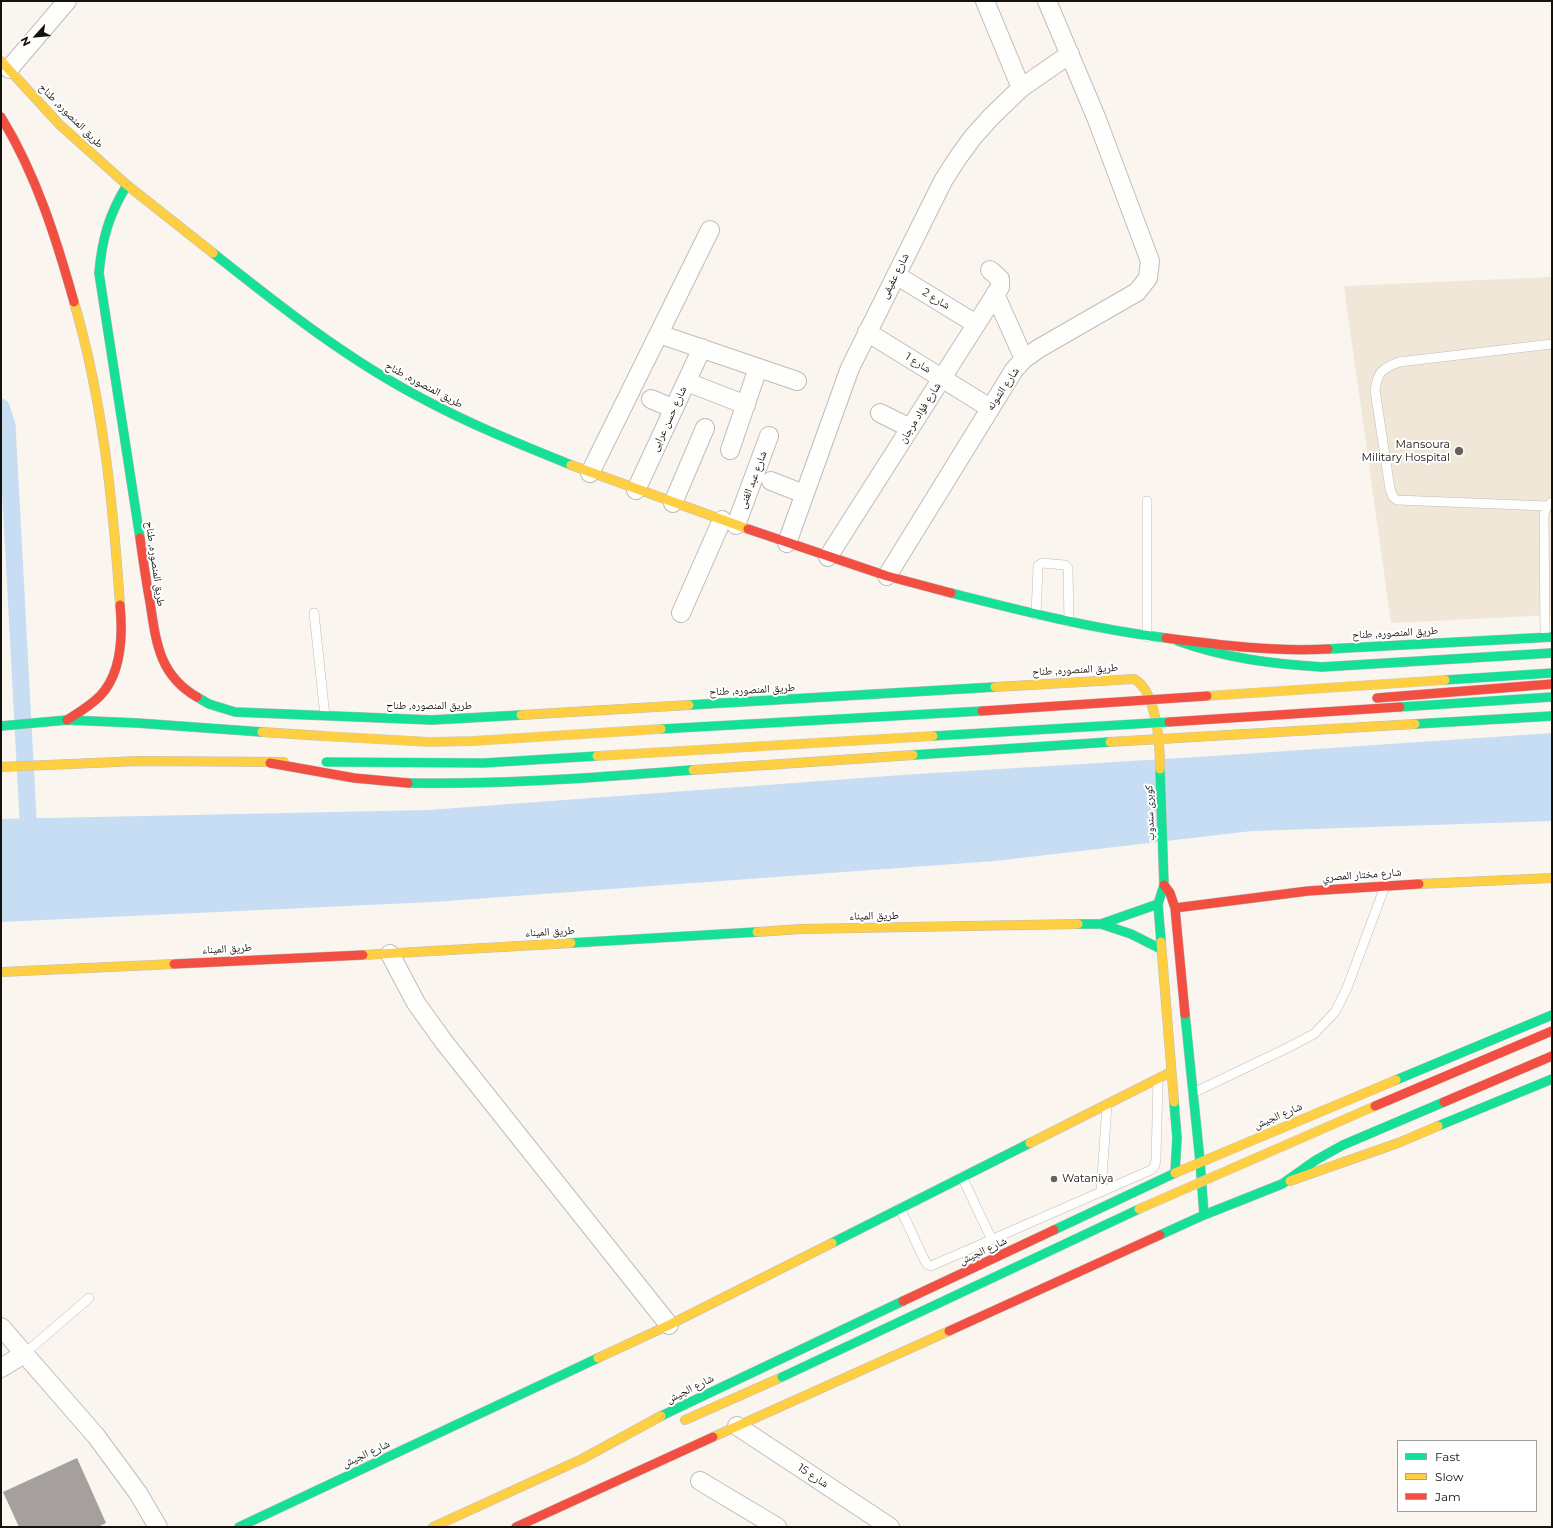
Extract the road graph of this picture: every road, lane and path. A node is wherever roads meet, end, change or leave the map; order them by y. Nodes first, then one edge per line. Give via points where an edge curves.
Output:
1 (67, 1) edge
2 (984, 1) edge
3 (1047, 1) edge
4 (1070, 54) junction
5 (5, 65) edge
6 (1021, 88) junction
7 (1, 117) edge
8 (127, 185) junction
9 (710, 230) dead end
10 (990, 270) dead end
11 (896, 275) junction
12 (995, 294) junction
13 (976, 324) junction
14 (867, 332) junction
15 (659, 334) junction
16 (1552, 344) edge
17 (702, 348) junction
18 (1024, 359) junction
19 (758, 368) junction
20 (942, 378) junction
21 (797, 381) dead end
22 (687, 382) junction
23 (651, 399) dead end
24 (109, 402) junction
25 (746, 405) junction
26 (990, 408) junction
27 (674, 409) junction
28 (880, 413) dead end
29 (705, 428) dead end
30 (910, 428) junction
31 (769, 436) dead end
32 (730, 450) dead end
33 (590, 473) junction
34 (770, 481) dead end
35 (636, 490) junction
36 (804, 494) junction
37 (1147, 501) dead end
38 (673, 503) junction
39 (1549, 504) edge
40 (729, 522) junction
41 (787, 543) junction
42 (828, 557) junction
43 (887, 576) junction
44 (314, 613) dead end
45 (680, 613) dead end
46 (1036, 615) junction
47 (1069, 622) junction
48 (1147, 637) junction
49 (1548, 637) edge
50 (1178, 641) junction
51 (1552, 653) edge
52 (1552, 673) edge
53 (1552, 684) edge
54 (1552, 697) edge
55 (1364, 699) dead end
56 (1255, 707) dead end
57 (325, 716) junction
58 (1552, 716) edge
59 (63, 721) junction
60 (1, 726) edge
61 (1158, 740) junction
62 (270, 762) junction
63 (3, 767) edge
64 (1552, 878) edge
65 (1164, 885) junction
66 (1385, 886) junction
67 (1158, 904) junction
68 (1175, 908) junction
69 (1101, 924) junction
70 (1161, 949) junction
71 (390, 954) junction
72 (1, 972) edge
73 (1552, 1015) edge
74 (1552, 1031) edge
75 (1552, 1056) edge
76 (1171, 1072) junction
77 (1158, 1079) junction
78 (1552, 1079) edge
79 (1192, 1098) junction
80 (1107, 1104) junction
81 (1174, 1105) junction
82 (1200, 1161) junction
83 (1175, 1173) junction
84 (962, 1177) junction
85 (1282, 1184) junction
86 (1101, 1192) junction
87 (900, 1208) junction
88 (1204, 1215) junction
89 (992, 1240) junction
90 (89, 1298) dead end
91 (669, 1326) junction
92 (1, 1327) edge
93 (24, 1354) junction
94 (1, 1368) edge
95 (679, 1423) dead end
96 (737, 1426) junction
97 (641, 1438) dead end
98 (609, 1445) junction
99 (700, 1480) dead end
100 (158, 1527) edge
101 (239, 1527) edge
102 (433, 1527) edge
103 (516, 1527) edge
104 (777, 1527) edge
105 (890, 1527) edge

1 - 5 street
2 - 6 street
3 - 4 street, شارع الشونه
4 - 6 street, شارع عفيفى
4 - 18 street, شارع الشونه via 1150,261 1148,278 1138,292
5 - 8 main road, طريق المنصوره, طناح via 60,125
6 - 11 street, شارع عفيفى via 991,117 957,159 943,181
7 - 24 main road via 30,170 47,214 83,333
8 - 24 main road, طريق المنصوره, طناح via 114,205 100,249 99,273
8 - 33 main road, طريق المنصوره, طناح via 283,309 377,373 477,426
9 - 15 street
10 - 12 street, شارع فؤاد مرجان via 998,276 1000,283
11 - 13 street, شارع 2
11 - 14 street, شارع عفيفى
12 - 13 street, شارع فؤاد مرجان
12 - 18 street
13 - 20 street, شارع فؤاد مرجان
14 - 20 street, شارع 1
14 - 36 street, شارع عفيفى via 842,387
15 - 17 street
15 - 33 street
16 - 39 lane via 1399,362 1386,367 1378,377 1375,390 1390,489 1397,500
17 - 19 street
17 - 22 street, شارع حسن عرابى
18 - 26 street, شارع الشونه
19 - 21 street
19 - 25 street
20 - 26 street, شارع 1
20 - 30 street, شارع فؤاد مرجان
22 - 25 street
22 - 27 street, شارع حسن عرابى
23 - 27 street
24 - 57 main road, طريق المنصوره, طناح via 156,644 167,669 185,690 209,704 235,712
24 - 59 main road via 109,487 121,621 119,656 113,675 102,694 94,703
25 - 32 street
26 - 43 street, شارع الشونه
27 - 35 street, شارع حسن عرابى
28 - 30 street
29 - 38 street
30 - 42 street, شارع فؤاد مرجان
31 - 40 street, شارع عبد الغنى
33 - 35 main road, طريق المنصوره, طناح
34 - 36 street
35 - 38 main road, طريق المنصوره, طناح
36 - 41 street, شارع عفيفى
37 - 48 lane
38 - 40 main road, طريق المنصوره, طناح
39 - 49 lane via 1544,514
40 - 41 main road, طريق المنصوره, طناح
40 - 45 street, شارع عبد الغنى
41 - 42 main road, طريق المنصوره, طناح
42 - 43 main road, طريق المنصوره, طناح
43 - 46 main road, طريق المنصوره, طناح
44 - 57 lane
46 - 47 main road, طريق المنصوره, طناح
46 - 47 lane via 1038,566 1042,563 1065,565 1068,568
47 - 48 main road, طريق المنصوره, طناح
48 - 50 main road, طريق المنصوره, طناح
49 - 50 main road, طريق المنصوره, طناح via 1297,651
50 - 51 main road via 1223,656 1298,666
52 - 59 main road, bridge via 892,717 473,741 430,742 137,723
53 - 55 main road
54 - 62 main road, bridge via 484,763
56 - 61 main road via 1184,712 1170,721
57 - 61 main road, طريق المنصوره, طناح via 418,720 476,718 1134,679 1145,688
58 - 61 main road
59 - 60 main road
61 - 62 main road via 455,784 366,780
61 - 65 main road, كوبرى سندوب
62 - 63 main road via 139,761
64 - 66 main road, شارع مختار المصري
65 - 67 main road
65 - 68 main road
66 - 68 main road, شارع مختار المصري via 1308,891
66 - 79 lane via 1347,988 1335,1012 1314,1034
67 - 69 main road, طريق الميناء
67 - 70 main road
68 - 79 main road
69 - 70 main road, طريق الميناء via 1131,934
69 - 71 main road, طريق الميناء via 802,930
70 - 76 main road
71 - 72 main road, طريق الميناء
71 - 91 street via 416,1003 444,1042
73 - 82 main road, شارع الجيش
74 - 95 main road, bridge via 1324,1126 1150,1204
75 - 85 main road via 1343,1145
76 - 77 main road, شارع الجيش
76 - 81 main road
77 - 80 main road, شارع الجيش
77 - 86 lane via 1155,1165 1151,1170
78 - 85 main road via 1398,1143
79 - 81 main road
79 - 82 main road
80 - 84 main road, شارع الجيش
80 - 86 lane
81 - 83 main road via 1177,1138
82 - 83 main road, شارع الجيش
82 - 88 main road
83 - 98 main road, شارع الجيش via 716,1389
84 - 87 main road, شارع الجيش
84 - 89 lane
85 - 88 main road
86 - 89 lane
87 - 89 lane via 924,1260 932,1266
87 - 91 main road, شارع الجيش
88 - 96 main road
90 - 93 lane
91 - 101 main road, شارع الجيش
92 - 93 street
93 - 94 street
93 - 100 street via 96,1436 138,1493
96 - 103 main road
96 - 105 street, شارع 15
97 - 98 main road
98 - 102 main road, شارع الجيش
99 - 104 street

